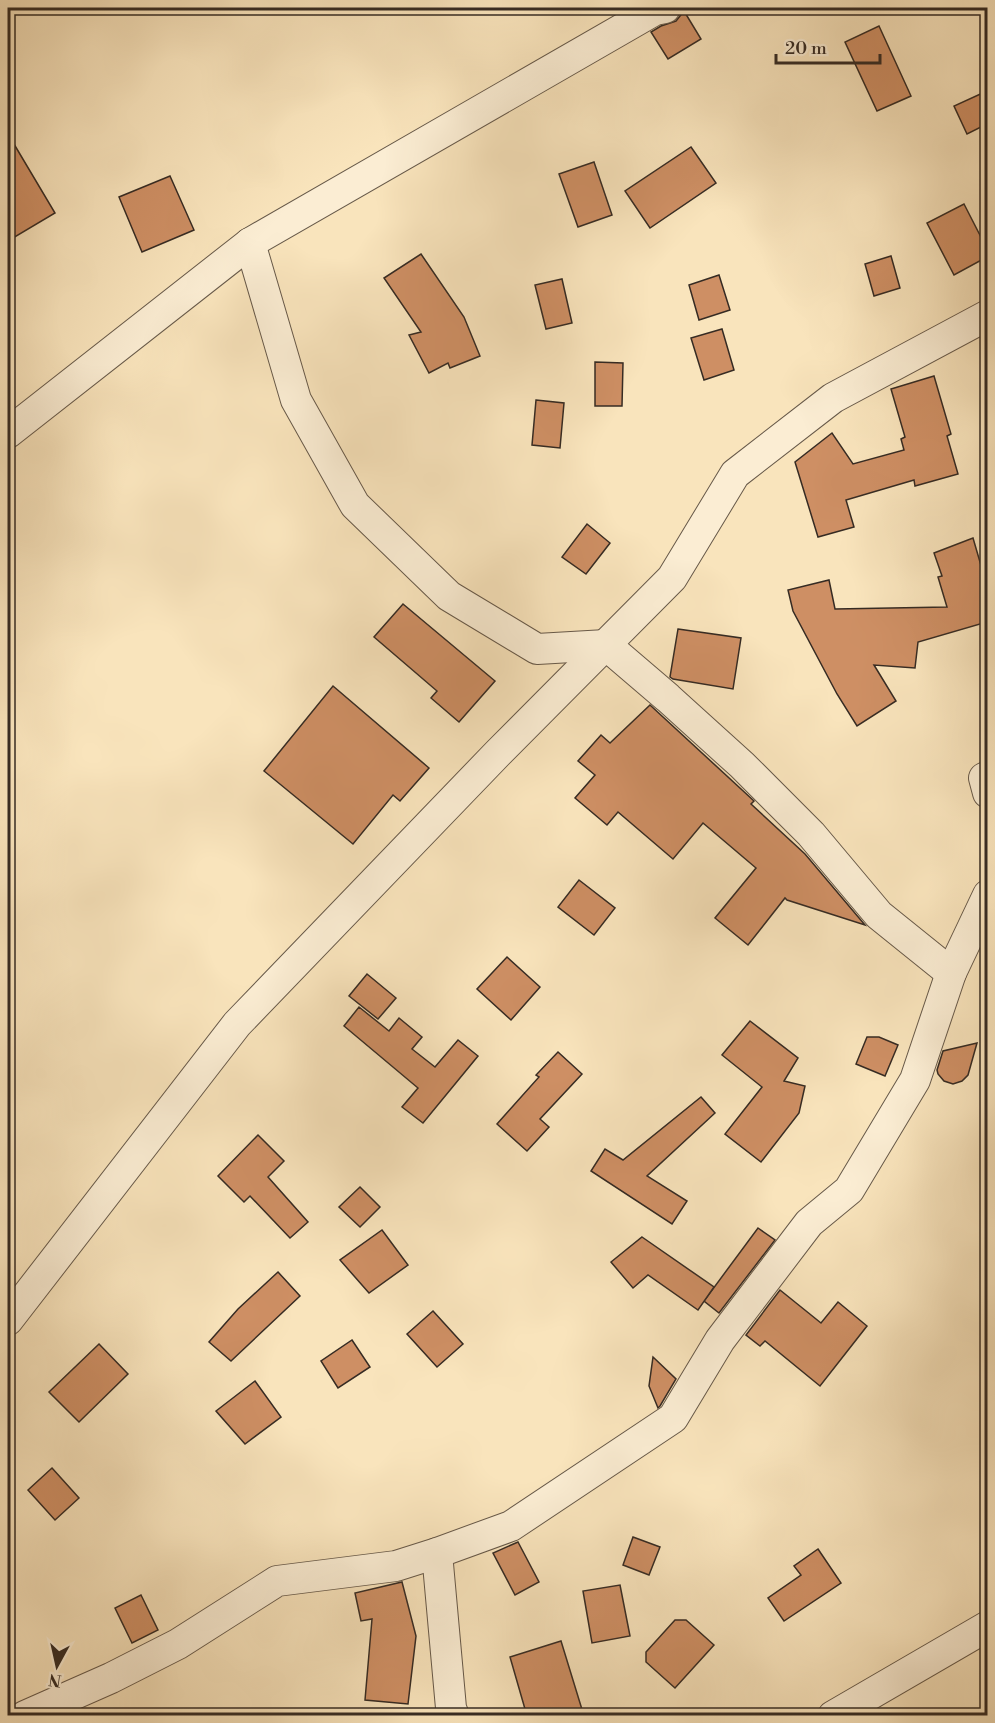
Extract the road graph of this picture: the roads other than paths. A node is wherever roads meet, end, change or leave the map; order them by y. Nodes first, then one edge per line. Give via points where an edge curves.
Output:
1 (659, 8) edge
2 (250, 243) junction
3 (987, 315) edge
4 (8, 433) edge
5 (606, 645) junction
6 (987, 776) edge
7 (987, 793) edge
8 (987, 895) edge
9 (951, 973) junction
10 (8, 1320) edge
11 (437, 1553) junction
12 (987, 1626) edge
13 (25, 1716) edge
14 (453, 1716) edge
15 (833, 1716) edge

1 - 2 street
2 - 4 street
2 - 5 street via 296,400 355,505 449,596 537,649
3 - 5 street via 833,398 735,474 672,578
5 - 9 street via 742,765 811,834 879,915
5 - 10 street via 237,1024
6 - 7 street
8 - 9 street
9 - 11 street via 915,1080 849,1190 809,1223 720,1340 673,1418 511,1526
11 - 13 street via 396,1566 277,1581 178,1644
11 - 14 street
12 - 15 street

